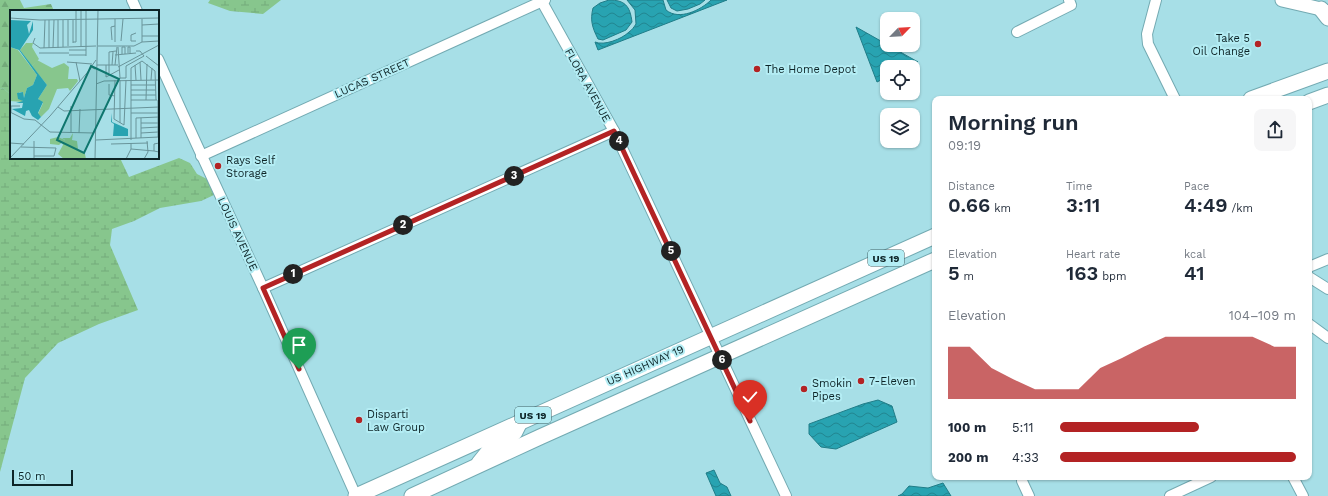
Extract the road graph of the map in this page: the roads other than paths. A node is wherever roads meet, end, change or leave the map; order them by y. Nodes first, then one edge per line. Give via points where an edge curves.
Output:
1 (132, 0) edge
2 (543, 0) edge
3 (1069, 0) edge
4 (1156, 0) edge
5 (1282, 0) edge
6 (137, 10) edge
7 (1326, 13) edge
8 (1017, 32) dead end
9 (159, 61) edge
10 (1328, 64) edge
11 (1328, 71) edge
12 (1313, 76) junction
13 (1328, 95) edge
14 (1174, 96) edge
15 (1259, 96) edge
16 (1312, 101) edge
17 (614, 131) junction
18 (201, 156) junction
19 (932, 237) edge
20 (1328, 258) edge
21 (932, 261) edge
22 (1312, 266) edge
23 (1312, 279) edge
24 (263, 288) junction
25 (1328, 289) edge
26 (1312, 326) edge
27 (711, 336) junction
28 (1328, 338) edge
29 (720, 356) junction
30 (520, 422) junction
31 (425, 465) junction
32 (476, 467) junction
33 (1022, 480) edge
34 (1205, 480) edge
35 (1295, 480) edge
36 (356, 496) edge
37 (381, 496) edge
38 (412, 496) edge
39 (786, 496) edge
40 (1029, 496) edge
41 (1170, 496) edge
42 (1303, 496) edge

1 - 6 street
2 - 17 street, FLORA AVENUE
2 - 18 street, LUCAS STREET
3 - 8 street via 1072,5
4 - 14 street via 1147,34 1148,44
5 - 7 main road
9 - 18 street, LOUIS AVENUE
10 - 12 highway
11 - 12 highway
12 - 15 highway
13 - 16 highway
17 - 24 street
17 - 27 street, FLORA AVENUE
18 - 24 street, LOUIS AVENUE
19 - 27 highway, US HIGHWAY 19 / US 19
20 - 22 street
21 - 29 highway, US HIGHWAY 19 / US 19
23 - 25 street
24 - 36 street, LOUIS AVENUE
26 - 28 street
27 - 29 street, FLORA AVENUE
27 - 30 highway, US HIGHWAY 19 / US 19
29 - 32 highway, US HIGHWAY 19 / US 19
29 - 39 street, FLORA AVENUE
30 - 31 highway, US HIGHWAY 19 / US 19
30 - 32 highway via 515,432 508,439 492,447
31 - 36 highway, US HIGHWAY 19 / US 19
31 - 37 highway via 410,481
32 - 38 highway, US HIGHWAY 19 / US 19
33 - 40 street
34 - 41 street
35 - 42 street

